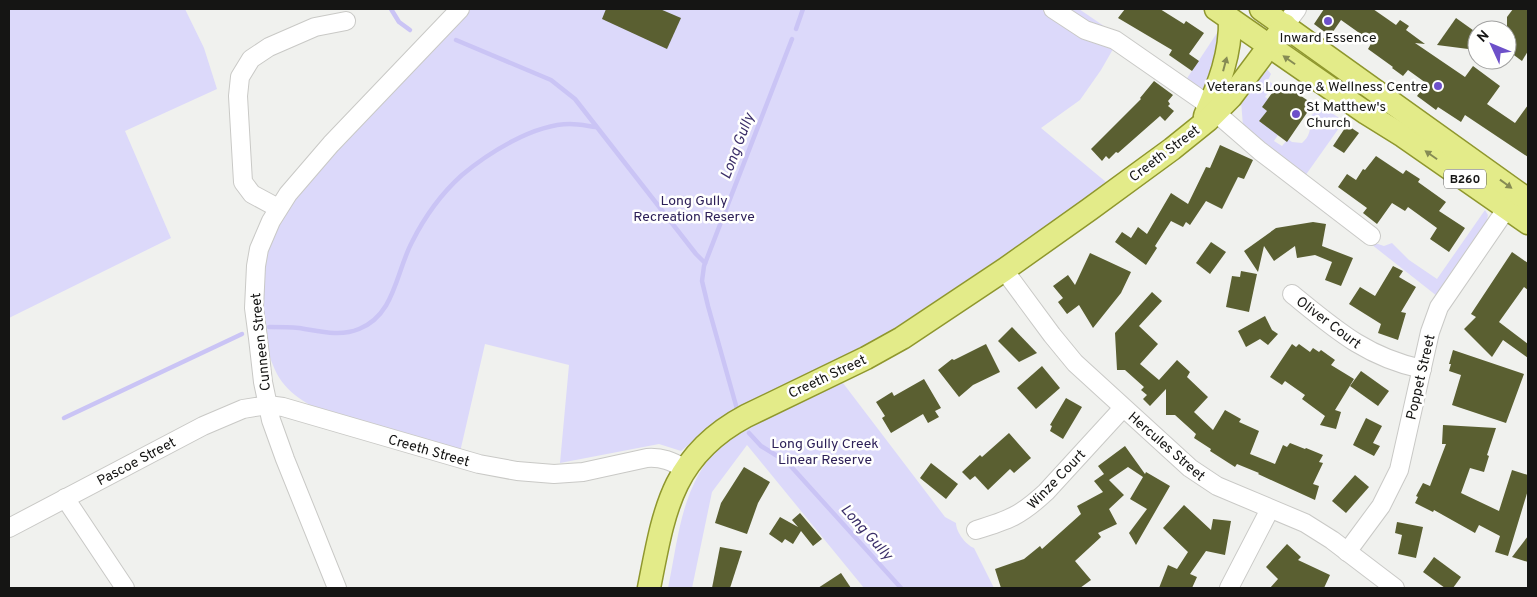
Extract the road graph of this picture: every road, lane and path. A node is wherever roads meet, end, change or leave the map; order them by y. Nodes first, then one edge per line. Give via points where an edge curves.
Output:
1 (460, 9) edge
2 (1054, 9) edge
3 (1261, 9) edge
4 (1223, 14) edge
5 (1291, 17) edge
6 (346, 21) dead end
7 (1269, 46) junction
8 (1208, 115) junction
9 (1528, 200) edge
10 (278, 208) junction
11 (1507, 208) junction
12 (1528, 223) edge
13 (1371, 236) dead end
14 (1004, 270) junction
15 (1292, 294) dead end
16 (1422, 369) junction
17 (268, 405) junction
18 (1122, 408) junction
19 (685, 469) junction
20 (65, 498) junction
21 (1270, 509) junction
22 (9, 528) edge
23 (976, 530) dead end
24 (1347, 552) junction
25 (125, 588) edge
26 (337, 588) edge
27 (649, 588) edge
28 (1229, 588) edge
29 (1395, 588) edge

1 - 10 street, Cunneen Street via 331,144
2 - 8 street via 1085,30 1115,40
3 - 5 main road, B260
4 - 7 main road, B260
8 -> 4 main road via 1230,41
5 - 7 main road, Creeth Street
5 -> 9 main road, B260
6 - 10 street via 315,27 269,47 251,59 240,77 238,96 243,182 252,194
7 - 8 main road, Creeth Street via 1231,97
11 -> 7 main road, B260
8 - 13 street
8 - 14 main road, Creeth Street via 1090,209
10 - 17 street, Cunneen Street via 259,249 254,286
11 - 12 main road, B260
11 - 16 street, Poppet Street via 1439,307
14 - 18 street, Hercules Street via 1067,354
14 - 19 main road, Creeth Street via 902,338 728,426 707,442
15 - 16 street, Oliver Court via 1364,348 1397,363
16 - 24 street, Poppet Street via 1399,470 1381,506
17 - 19 street, Creeth Street via 517,472 583,472 655,457 667,459
17 - 20 street, Pascoe Street via 243,410 203,426
17 - 26 street, Cunneen Street via 285,459
18 - 21 street, Hercules Street via 1203,478
18 - 23 street, Winze Court via 1033,504 1016,517
19 - 27 main road via 667,507
20 - 22 street, Pascoe Street
20 - 25 street
21 - 24 street, Hercules Street via 1305,524
21 - 28 street
24 - 29 street, Hercules Street

